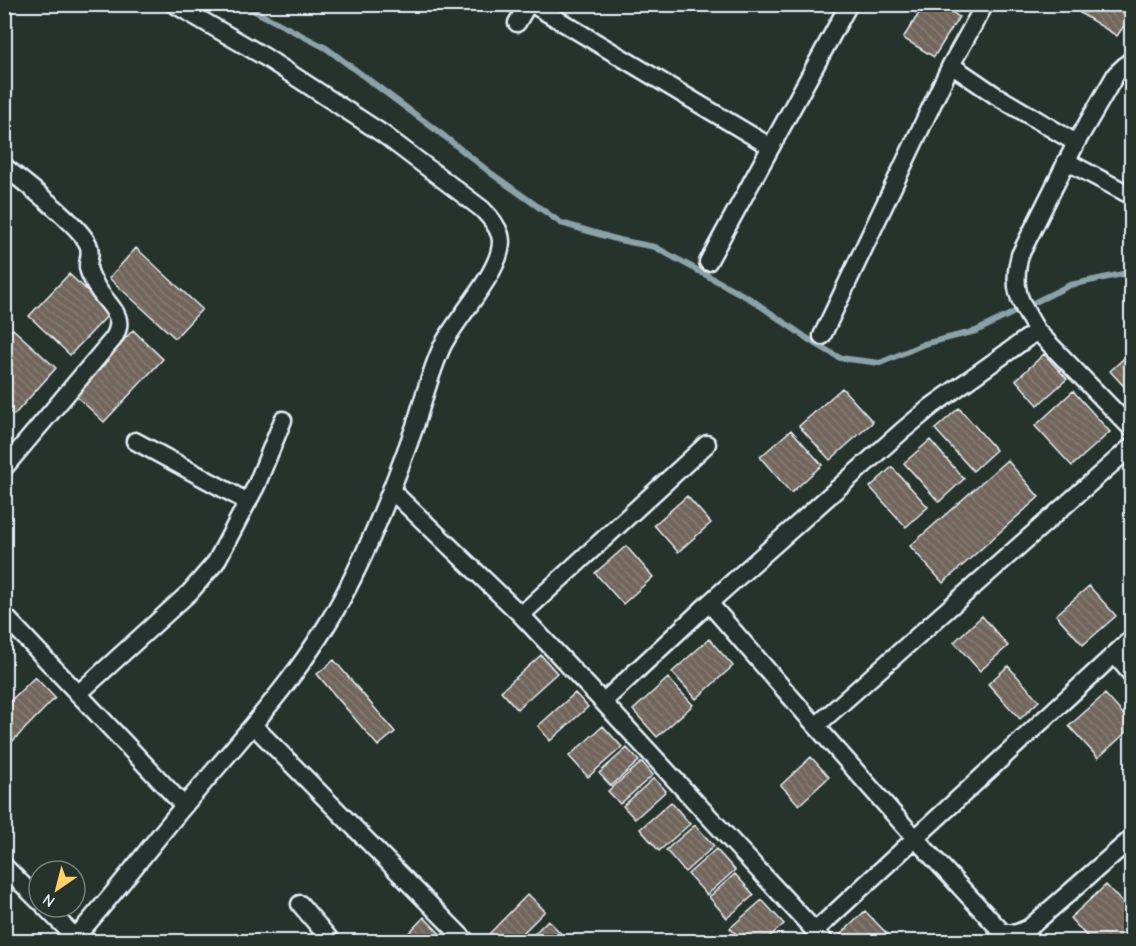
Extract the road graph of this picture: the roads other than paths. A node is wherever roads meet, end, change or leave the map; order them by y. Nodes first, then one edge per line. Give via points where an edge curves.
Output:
1 (174, 4) edge
2 (530, 4) edge
3 (849, 4) edge
4 (985, 4) edge
5 (517, 24) dead end
6 (1131, 59) edge
7 (951, 65) junction
8 (1076, 143) junction
9 (771, 147) junction
10 (1066, 161) junction
11 (4, 165) edge
12 (1131, 196) edge
13 (708, 262) dead end
14 (1036, 328) junction
15 (822, 336) dead end
16 (283, 420) dead end
17 (1131, 429) edge
18 (135, 441) dead end
19 (707, 444) dead end
20 (1131, 446) edge
21 (4, 468) edge
22 (391, 490) junction
23 (248, 502) junction
24 (709, 603) junction
25 (4, 615) edge
26 (520, 615) junction
27 (1131, 638) edge
28 (1115, 655) junction
29 (1131, 675) edge
30 (78, 694) junction
31 (603, 702) junction
32 (253, 725) junction
33 (816, 726) junction
34 (184, 806) junction
35 (915, 838) junction
36 (1131, 838) edge
37 (4, 866) edge
38 (27, 889) edge
39 (300, 904) dead end
40 (56, 919) edge
41 (820, 936) edge
42 (73, 939) edge
43 (332, 942) edge
44 (467, 942) edge

1 - 22 street via 265,57 383,134 482,209 500,235 501,248 492,270 441,348
2 - 5 street
2 - 9 street
3 - 9 street
4 - 7 street
6 - 8 street via 1116,74
7 - 8 street
7 - 15 street
8 - 10 street
9 - 13 street
10 - 12 street
10 - 14 street via 1015,273 1019,300
11 - 21 street via 81,234 90,251 92,278 120,322 113,339
14 - 17 street
14 - 24 street via 917,419
16 - 23 street
18 - 23 street
19 - 26 street
20 - 33 street
22 - 26 street
22 - 32 street via 341,600 298,668
23 - 30 street via 216,562 190,592
24 - 31 street
24 - 33 street
25 - 30 street
26 - 31 street
27 - 28 street
28 - 29 street
28 - 35 street
30 - 34 street
31 - 41 street
32 - 34 street
32 - 44 street
33 - 35 street
34 - 42 street
35 - 36 street via 990,921 1002,932 1015,934 1029,928
35 - 41 street
37 - 38 street
39 - 43 street
40 - 42 street

